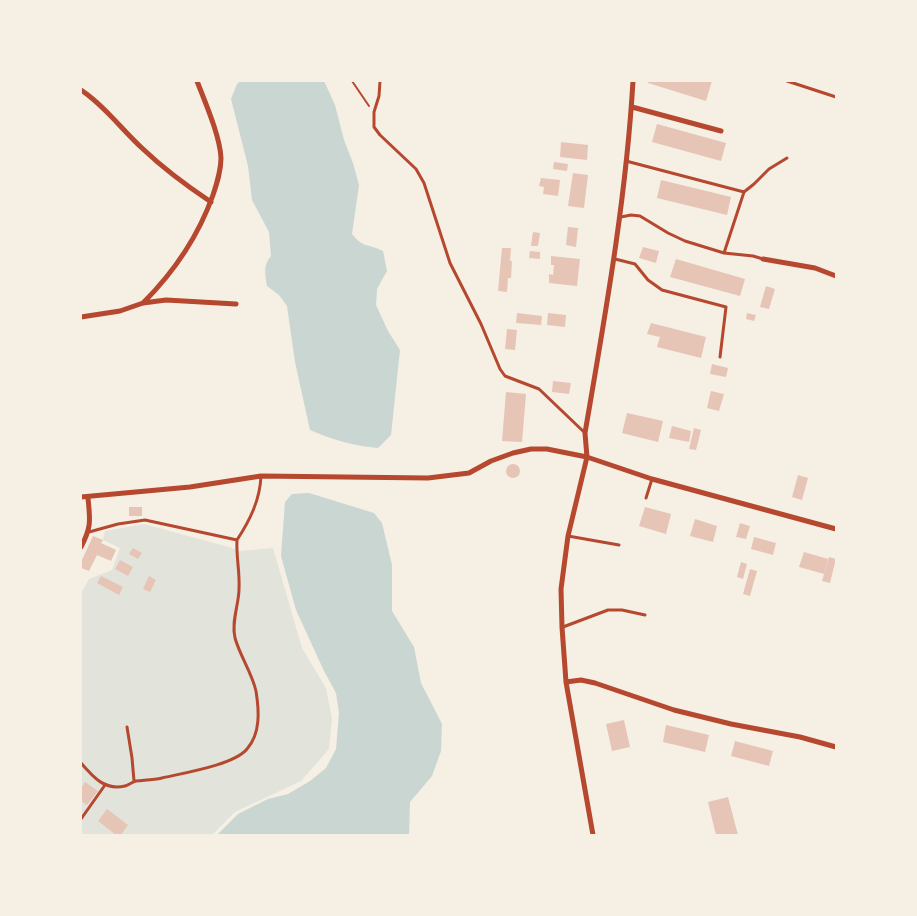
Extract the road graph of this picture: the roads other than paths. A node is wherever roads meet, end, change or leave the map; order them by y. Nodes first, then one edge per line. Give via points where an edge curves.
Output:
1 (197, 81) edge
2 (380, 81) edge
3 (634, 81) edge
4 (787, 81) edge
5 (81, 90) edge
6 (836, 96) edge
7 (632, 107) junction
8 (721, 131) dead end
9 (787, 158) dead end
10 (626, 161) junction
11 (744, 192) junction
12 (211, 202) junction
13 (621, 217) junction
14 (724, 253) junction
15 (615, 259) junction
16 (763, 259) joint
17 (836, 276) edge
18 (143, 303) junction
19 (236, 304) dead end
20 (81, 317) edge
21 (720, 357) dead end
22 (585, 433) junction
23 (587, 457) junction
24 (261, 476) junction
25 (652, 479) junction
26 (81, 498) edge
27 (88, 498) junction
28 (646, 498) dead end
29 (836, 528) edge
30 (89, 532) junction
31 (568, 536) junction
32 (237, 540) junction
33 (619, 545) dead end
34 (81, 547) edge
35 (645, 615) dead end
36 (562, 627) junction
37 (566, 682) junction
38 (127, 727) dead end
39 (836, 747) edge
40 (81, 763) edge
41 (134, 781) junction
42 (105, 785) junction
43 (81, 818) edge
44 (593, 835) edge

1 - 12 street via 221,157 219,179
2 - 22 lane via 374,127 416,169 424,183 450,263 500,369 505,376 539,389
3 - 7 street
4 - 6 lane
5 - 12 street via 142,149
7 - 8 street
7 - 10 street
9 - 11 lane via 769,169
10 - 11 lane
10 - 13 street
11 - 14 lane
12 - 18 street via 181,259
13 - 14 lane via 640,216 685,241
13 - 15 street
14 - 16 lane
15 - 21 lane via 635,264 648,280 662,290 726,307
15 - 22 street
16 - 17 street via 815,268
18 - 19 street via 166,300
18 - 20 street via 120,311
22 - 23 street
23 - 24 street via 531,449 512,453 469,472 428,478
23 - 25 street
23 - 31 street
24 - 27 street
24 - 32 lane via 260,492 249,522
25 - 28 lane
25 - 29 street
26 - 27 street
27 - 30 street
30 - 32 lane via 144,520
30 - 34 street
31 - 33 lane
31 - 36 street via 562,589
32 - 41 lane via 239,591 235,635 256,690 256,736 247,750 236,757 206,768
35 - 36 lane via 608,610
36 - 37 street
37 - 39 street via 581,680 595,683 674,710 800,736
37 - 44 street
38 - 41 lane
40 - 42 lane
41 - 42 lane via 126,786
42 - 43 lane

